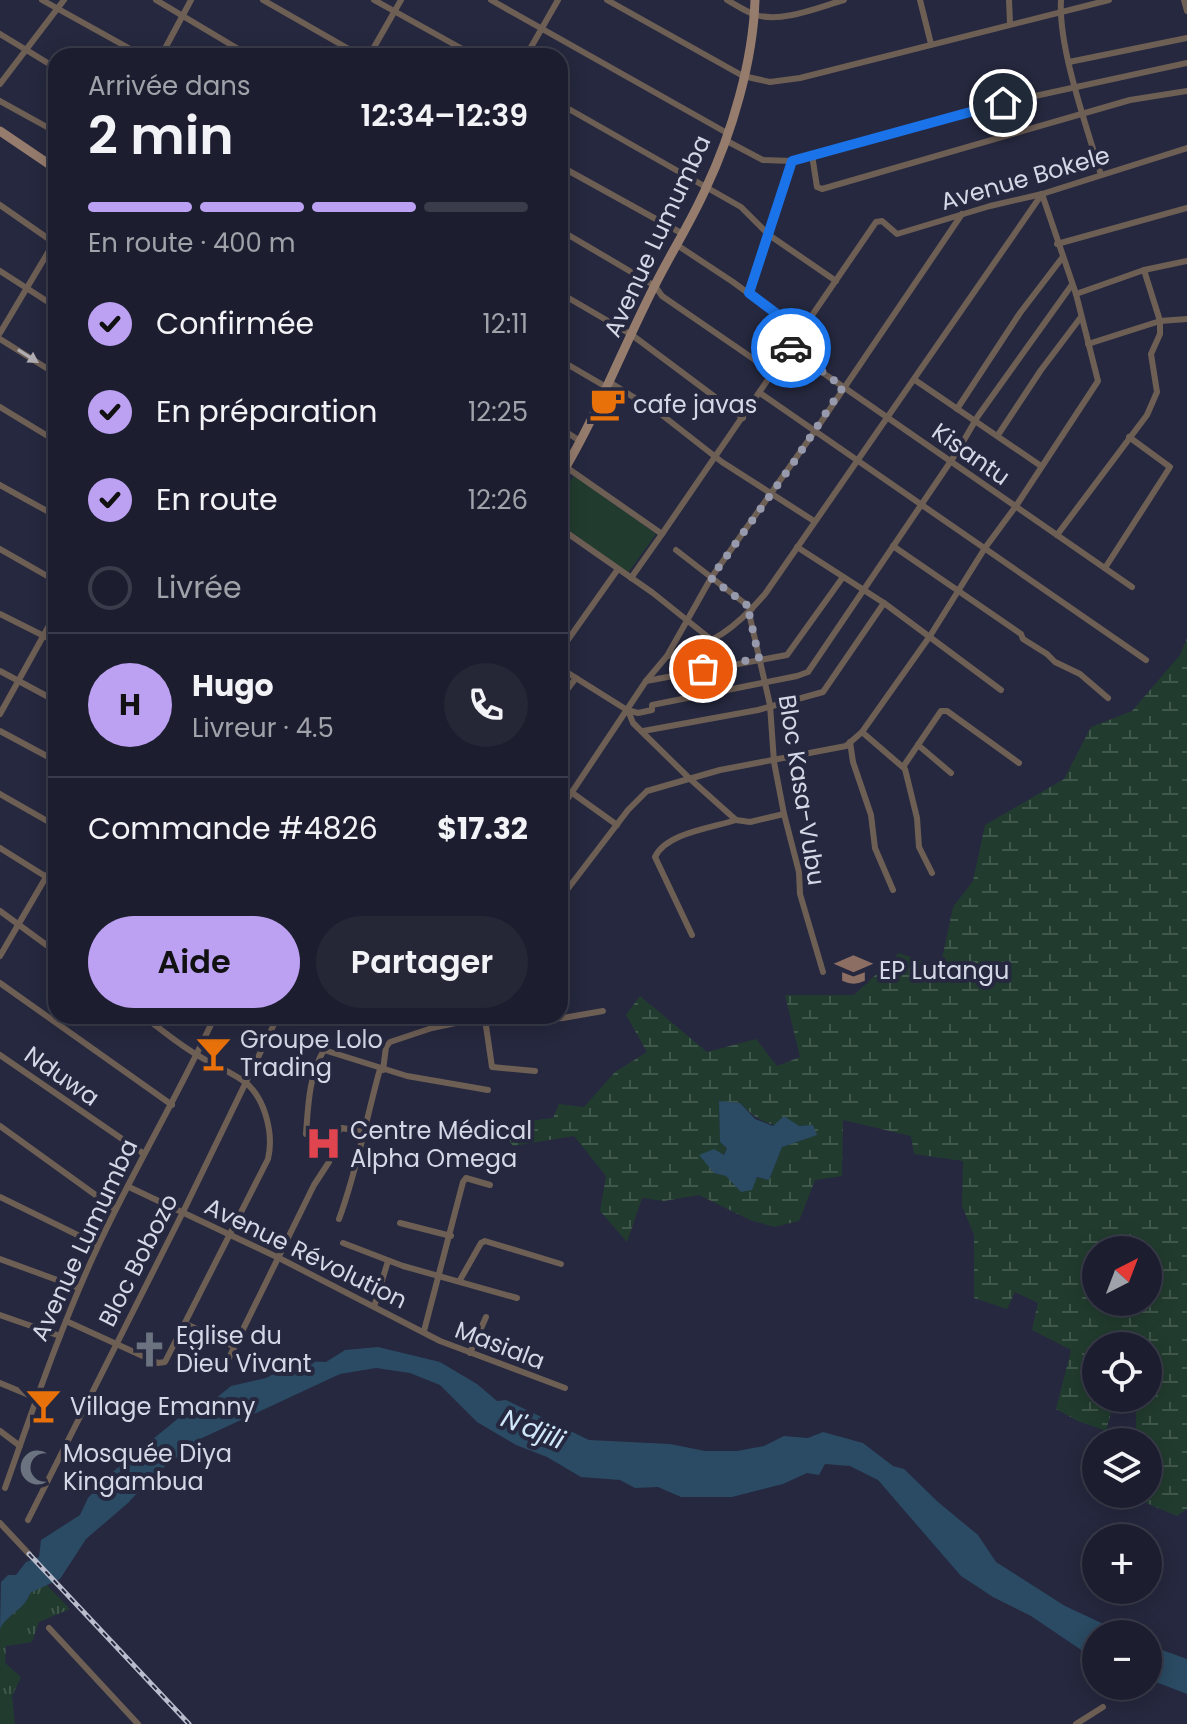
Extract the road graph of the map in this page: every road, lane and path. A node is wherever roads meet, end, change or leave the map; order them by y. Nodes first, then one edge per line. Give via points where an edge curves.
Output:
1 (42, 0) edge
2 (64, 0) edge
3 (156, 0) edge
4 (191, 0) edge
5 (263, 0) edge
6 (374, 0) edge
7 (401, 0) edge
8 (491, 0) edge
9 (558, 0) edge
10 (607, 0) edge
11 (727, 0) edge
12 (755, 0) edge
13 (843, 0) edge
14 (920, 0) edge
15 (1009, 0) edge
16 (1061, 0) edge
17 (1109, 0) edge
18 (1184, 0) edge
19 (58, 9) junction
20 (394, 11) junction
21 (1187, 11) edge
22 (1060, 12) junction
23 (182, 15) junction
24 (754, 15) junction
25 (1010, 23) junction
26 (541, 27) junction
27 (0, 34) edge
28 (1187, 38) edge
29 (931, 44) junction
30 (129, 48) edge
31 (165, 48) edge
32 (237, 48) edge
33 (347, 48) edge
34 (373, 48) edge
35 (461, 48) edge
36 (530, 48) edge
37 (25, 50) junction
38 (1069, 62) junction
39 (48, 63) edge
40 (1187, 63) edge
41 (743, 76) junction
42 (0, 84) edge
43 (1076, 86) junction
44 (1187, 91) edge
45 (0, 101) edge
46 (568, 108) edge
47 (1082, 114) junction
48 (48, 128) edge
49 (0, 131) edge
50 (726, 137) junction
51 (1187, 148) edge
52 (812, 155) junction
53 (792, 161) junction
54 (48, 164) edge
55 (568, 170) edge
56 (1101, 175) junction
57 (707, 186) junction
58 (1042, 194) junction
59 (0, 205) edge
60 (1187, 208) edge
61 (962, 214) junction
62 (683, 234) junction
63 (568, 235) edge
64 (769, 235) junction
65 (48, 237) edge
66 (1057, 244) junction
67 (677, 245) junction
68 (48, 254) edge
69 (1062, 258) junction
70 (1187, 261) edge
71 (1144, 270) junction
72 (0, 271) edge
73 (836, 281) junction
74 (655, 286) junction
75 (1071, 286) junction
76 (27, 288) junction
77 (749, 293) junction
78 (1076, 294) junction
79 (568, 298) edge
80 (48, 302) edge
81 (1081, 317) junction
82 (1187, 319) edge
83 (1160, 321) junction
84 (801, 332) junction
85 (632, 335) junction
86 (0, 336) edge
87 (1088, 344) junction
88 (790, 350) junction
89 (568, 364) edge
90 (48, 369) edge
91 (774, 373) junction
92 (915, 380) junction
93 (610, 386) junction
94 (843, 387) junction
95 (760, 393) junction
96 (0, 407) edge
97 (957, 409) junction
98 (743, 418) junction
99 (888, 418) junction
100 (977, 420) junction
101 (815, 431) junction
102 (568, 433) edge
103 (998, 435) junction
104 (48, 436) edge
105 (1129, 437) junction
106 (580, 441) junction
107 (716, 458) junction
108 (858, 461) junction
109 (950, 461) junction
110 (568, 463) edge
111 (1041, 466) junction
112 (568, 468) edge
113 (0, 485) edge
114 (771, 492) junction
115 (921, 504) junction
116 (1016, 506) junction
117 (48, 512) edge
118 (814, 521) junction
119 (568, 534) edge
120 (662, 534) junction
121 (1057, 535) junction
122 (893, 546) junction
123 (797, 547) junction
124 (985, 548) junction
125 (0, 549) edge
126 (676, 550) dead end
127 (1105, 568) junction
128 (618, 569) junction
129 (48, 576) edge
130 (843, 577) junction
131 (631, 578) junction
132 (711, 578) junction
133 (1132, 587) dead end
134 (864, 590) junction
135 (958, 592) junction
136 (884, 603) junction
137 (750, 611) junction
138 (0, 614) edge
139 (687, 621) junction
140 (48, 628) edge
141 (44, 636) junction
142 (930, 636) junction
143 (48, 638) edge
144 (568, 640) edge
145 (713, 641) junction
146 (667, 656) junction
147 (759, 658) junction
148 (1146, 660) dead end
149 (0, 671) edge
150 (568, 673) edge
151 (576, 678) junction
152 (20, 681) junction
153 (646, 681) junction
154 (765, 682) junction
155 (568, 688) edge
156 (1001, 690) dead end
157 (48, 697) edge
158 (1108, 698) dead end
159 (770, 705) junction
160 (627, 710) junction
161 (0, 714) edge
162 (0, 731) edge
163 (643, 731) junction
164 (862, 732) junction
165 (850, 742) junction
166 (918, 745) junction
167 (48, 757) edge
168 (774, 762) junction
169 (1019, 763) dead end
170 (903, 767) junction
171 (951, 773) dead end
172 (689, 778) junction
173 (571, 792) junction
174 (0, 794) edge
175 (568, 796) edge
176 (784, 814) junction
177 (736, 820) junction
178 (48, 821) edge
179 (617, 825) junction
180 (0, 848) edge
181 (932, 873) dead end
182 (47, 877) joint
183 (568, 889) edge
184 (893, 890) dead end
185 (0, 911) edge
186 (19, 925) junction
187 (692, 935) dead end
188 (48, 946) edge
189 (0, 956) edge
190 (823, 972) dead end
191 (0, 983) edge
192 (603, 1011) dead end
193 (48, 1017) edge
194 (568, 1017) edge
195 (58, 1024) edge
196 (154, 1024) edge
197 (211, 1024) edge
198 (274, 1024) edge
199 (456, 1024) edge
200 (486, 1024) edge
201 (0, 1055) edge
202 (197, 1055) junction
203 (382, 1069) junction
204 (535, 1071) dead end
205 (245, 1081) junction
206 (488, 1090) dead end
207 (172, 1105) junction
208 (0, 1126) edge
209 (363, 1132) junction
210 (306, 1134) dead end
211 (144, 1154) junction
212 (490, 1185) dead end
213 (129, 1187) junction
214 (1, 1200) edge
215 (115, 1209) junction
216 (183, 1212) junction
217 (339, 1219) dead end
218 (400, 1223) dead end
219 (230, 1234) junction
220 (451, 1236) junction
221 (343, 1243) dead end
222 (98, 1245) junction
223 (279, 1258) junction
224 (0, 1259) edge
225 (388, 1261) junction
226 (561, 1264) dead end
227 (440, 1276) junction
228 (460, 1280) junction
229 (79, 1288) junction
230 (517, 1298) dead end
231 (374, 1307) junction
232 (0, 1315) edge
233 (486, 1317) dead end
234 (66, 1321) junction
235 (186, 1324) junction
236 (424, 1331) junction
237 (60, 1336) junction
238 (115, 1344) junction
239 (233, 1346) junction
240 (470, 1353) junction
241 (223, 1370) dead end
242 (0, 1383) edge
243 (565, 1388) dead end
244 (36, 1398) junction
245 (0, 1431) edge
246 (20, 1446) junction
247 (5, 1488) dead end
248 (28, 1520) dead end
249 (0, 1523) edge
250 (29, 1554) dead end
251 (49, 1628) dead end
252 (1103, 1707) dead end
253 (138, 1724) edge
254 (1076, 1724) edge

1 - 19 street
2 - 19 street
3 - 23 street
4 - 23 street
5 - 33 street
6 - 20 street
7 - 20 street
8 - 26 street
9 - 26 street
10 - 41 street
11 - 24 street
12 - 24 street, Avenue Lumumba
13 - 24 street via 790,14
14 - 29 street
15 - 25 street
16 - 22 street
17 - 22 street
18 - 21 street
19 - 30 street
19 - 37 street
20 - 34 street
20 - 35 street
22 - 25 street
22 - 38 street
23 - 31 street
23 - 32 street
24 - 41 street, Avenue Lumumba
25 - 29 street
26 - 36 street
26 - 50 street
27 - 37 street
28 - 38 street
29 - 41 street via 790,80
37 - 39 street
37 - 42 street
38 - 43 street
40 - 43 street
41 - 50 street, Avenue Lumumba
43 - 47 street
43 - 52 street
44 - 47 street
45 - 48 street
46 - 57 street
47 - 52 street via 822,189 817,187
47 - 56 street
49 - 54 street
50 - 53 street via 763,160
50 - 57 street, Avenue Lumumba
51 - 56 street, Avenue Bokele
52 - 53 street
53 - 64 street
55 - 62 street
56 - 58 street, Avenue Bokele
57 - 62 street, Avenue Lumumba
57 - 64 street via 741,207
58 - 61 street, Avenue Bokele
58 - 66 street
58 - 92 street
59 - 65 street
60 - 66 street
61 - 73 street, Avenue Bokele via 897,234 876,222
61 - 94 street
62 - 67 street, Avenue Lumumba
63 - 74 street
64 - 73 street
64 - 77 street
66 - 69 street
67 - 74 street, Avenue Lumumba
67 - 77 street
68 - 76 street
69 - 75 street
69 - 97 street
70 - 71 street
71 - 78 street
71 - 83 street
72 - 76 street
73 - 84 street
74 - 85 street, Avenue Lumumba
74 - 91 street
75 - 78 street
75 - 100 street
76 - 80 street
76 - 86 street
77 - 84 street
78 - 81 street
79 - 85 street
81 - 87 street
81 - 103 street
82 - 83 street
83 - 87 street
83 - 105 street via 1151,354 1157,392
84 - 88 street
85 - 93 street, Avenue Lumumba
85 - 98 street
86 -> 90 street
87 - 111 street via 1098,381
88 - 91 street
88 - 94 street, Kisantu
89 - 93 street
91 - 95 street
92 - 97 street
92 - 99 street
93 - 106 street, Avenue Lumumba
93 - 107 street via 662,415
94 - 99 street, Kisantu
94 - 101 street
95 - 98 street
95 - 101 street
96 - 104 street
97 - 100 street
98 - 107 street
99 - 108 street
99 - 109 street, Kisantu
100 - 103 street
100 - 109 street
101 - 108 street
101 - 114 street
102 - 106 street
103 - 111 street
105 - 121 street
105 - 127 street via 1170,467
106 - 110 street, Avenue Lumumba
107 - 114 street
107 - 120 street
108 - 115 street
108 - 118 street
109 - 115 street
109 - 116 street, Kisantu
111 - 116 street
112 - 120 street
113 - 117 street
114 - 118 street
114 - 132 street
115 - 122 street
115 - 124 street
116 - 121 street, Kisantu
116 - 124 street
118 - 123 street
119 - 128 street
120 - 131 street
121 - 127 street, Kisantu
122 - 134 street
122 - 135 street
123 - 130 street
123 - 137 street
124 - 135 street
124 - 148 street
125 - 129 street
126 - 132 street
127 - 133 street, Kisantu
128 - 131 street
128 - 144 street
130 - 134 street
130 - 147 street via 790,653
131 - 139 street
132 - 137 street
132 - 139 street
134 - 136 street
134 - 154 street via 808,672
135 - 142 street
135 - 158 street
136 - 142 street
136 - 159 street via 823,692
137 - 145 street
137 - 147 street, Bloc Kasa-Vubu
138 - 141 street
139 - 145 street
139 - 146 street
140 - 141 street
141 - 143 street
141 - 152 street
142 - 156 street
142 - 164 street
145 - 146 street
146 - 153 street
147 - 153 street
147 - 154 street, Bloc Kasa-Vubu
149 - 152 street
150 - 151 street
151 - 155 street
151 - 160 street
152 - 157 street
152 - 161 street
153 - 160 street
154 - 159 street, Bloc Kasa-Vubu
154 - 160 street via 652,705 648,711
159 - 163 street
159 - 168 street, Bloc Kasa-Vubu
160 - 163 street
160 - 173 street
162 - 167 street
163 - 172 street
164 - 165 street
164 - 170 street
165 - 168 street
165 - 184 street via 875,848
166 - 169 street via 941,711 947,711
166 - 170 street
166 - 171 street
168 - 172 street
168 - 176 street, Bloc Kasa-Vubu
170 - 181 street via 919,847
172 - 177 street
172 - 179 street via 647,791
173 - 175 street
173 - 179 street
174 - 178 street
176 - 177 street
176 - 190 street, Bloc Kasa-Vubu
177 - 187 street via 687,833 657,851 655,857
179 - 183 street
180 - 182 street
182 - 186 street
185 - 186 street
186 - 188 street
186 - 189 street
191 - 193 street
192 - 194 street
195 - 207 street
196 - 202 street
197 - 202 street, Avenue Lumumba
198 - 205 street, Bloc Bobozo
199 - 203 street via 390,1042
200 - 204 street via 492,1067
201 - 211 street, Nduwa
202 - 205 street
202 - 207 street, Avenue Lumumba
203 - 206 street
203 - 209 street
203 - 210 street via 324,1050 310,1091
205 - 216 street, Bloc Bobozo
205 - 219 street via 266,1119 270,1152
207 - 211 street, Avenue Lumumba
208 - 215 street
209 - 217 street
209 - 223 street via 342,1128 335,1133 329,1162
211 - 213 street, Avenue Lumumba
212 - 220 street via 466,1178
213 - 215 street, Avenue Lumumba
213 - 216 street, Avenue Révolution
214 - 222 street
215 - 222 street, Avenue Lumumba
216 - 219 street, Avenue Révolution
216 - 238 street, Bloc Bobozo
218 - 220 street
219 - 223 street, Avenue Révolution
219 - 235 street
220 - 227 street
221 - 225 street
222 - 229 street, Avenue Lumumba
223 - 231 street, Avenue Révolution
223 - 239 street
224 - 229 street
225 - 227 street
225 - 231 street
226 - 228 street via 485,1241
227 - 228 street
227 - 236 street
228 - 230 street
229 - 234 street, Avenue Lumumba
231 - 236 street, Avenue Révolution
232 - 237 street
233 - 240 street
234 - 237 street, Avenue Lumumba
234 - 238 street
235 - 238 street via 162,1364
235 - 239 street
236 - 240 street, Masiala
237 - 244 street, Avenue Lumumba
238 - 248 street, Bloc Bobozo
239 - 241 street
240 - 243 street, Masiala
242 - 244 street
244 - 246 street, Avenue Lumumba
245 - 246 street
246 - 247 street, Avenue Lumumba
249 - 250 street
251 - 253 street
252 - 254 street

